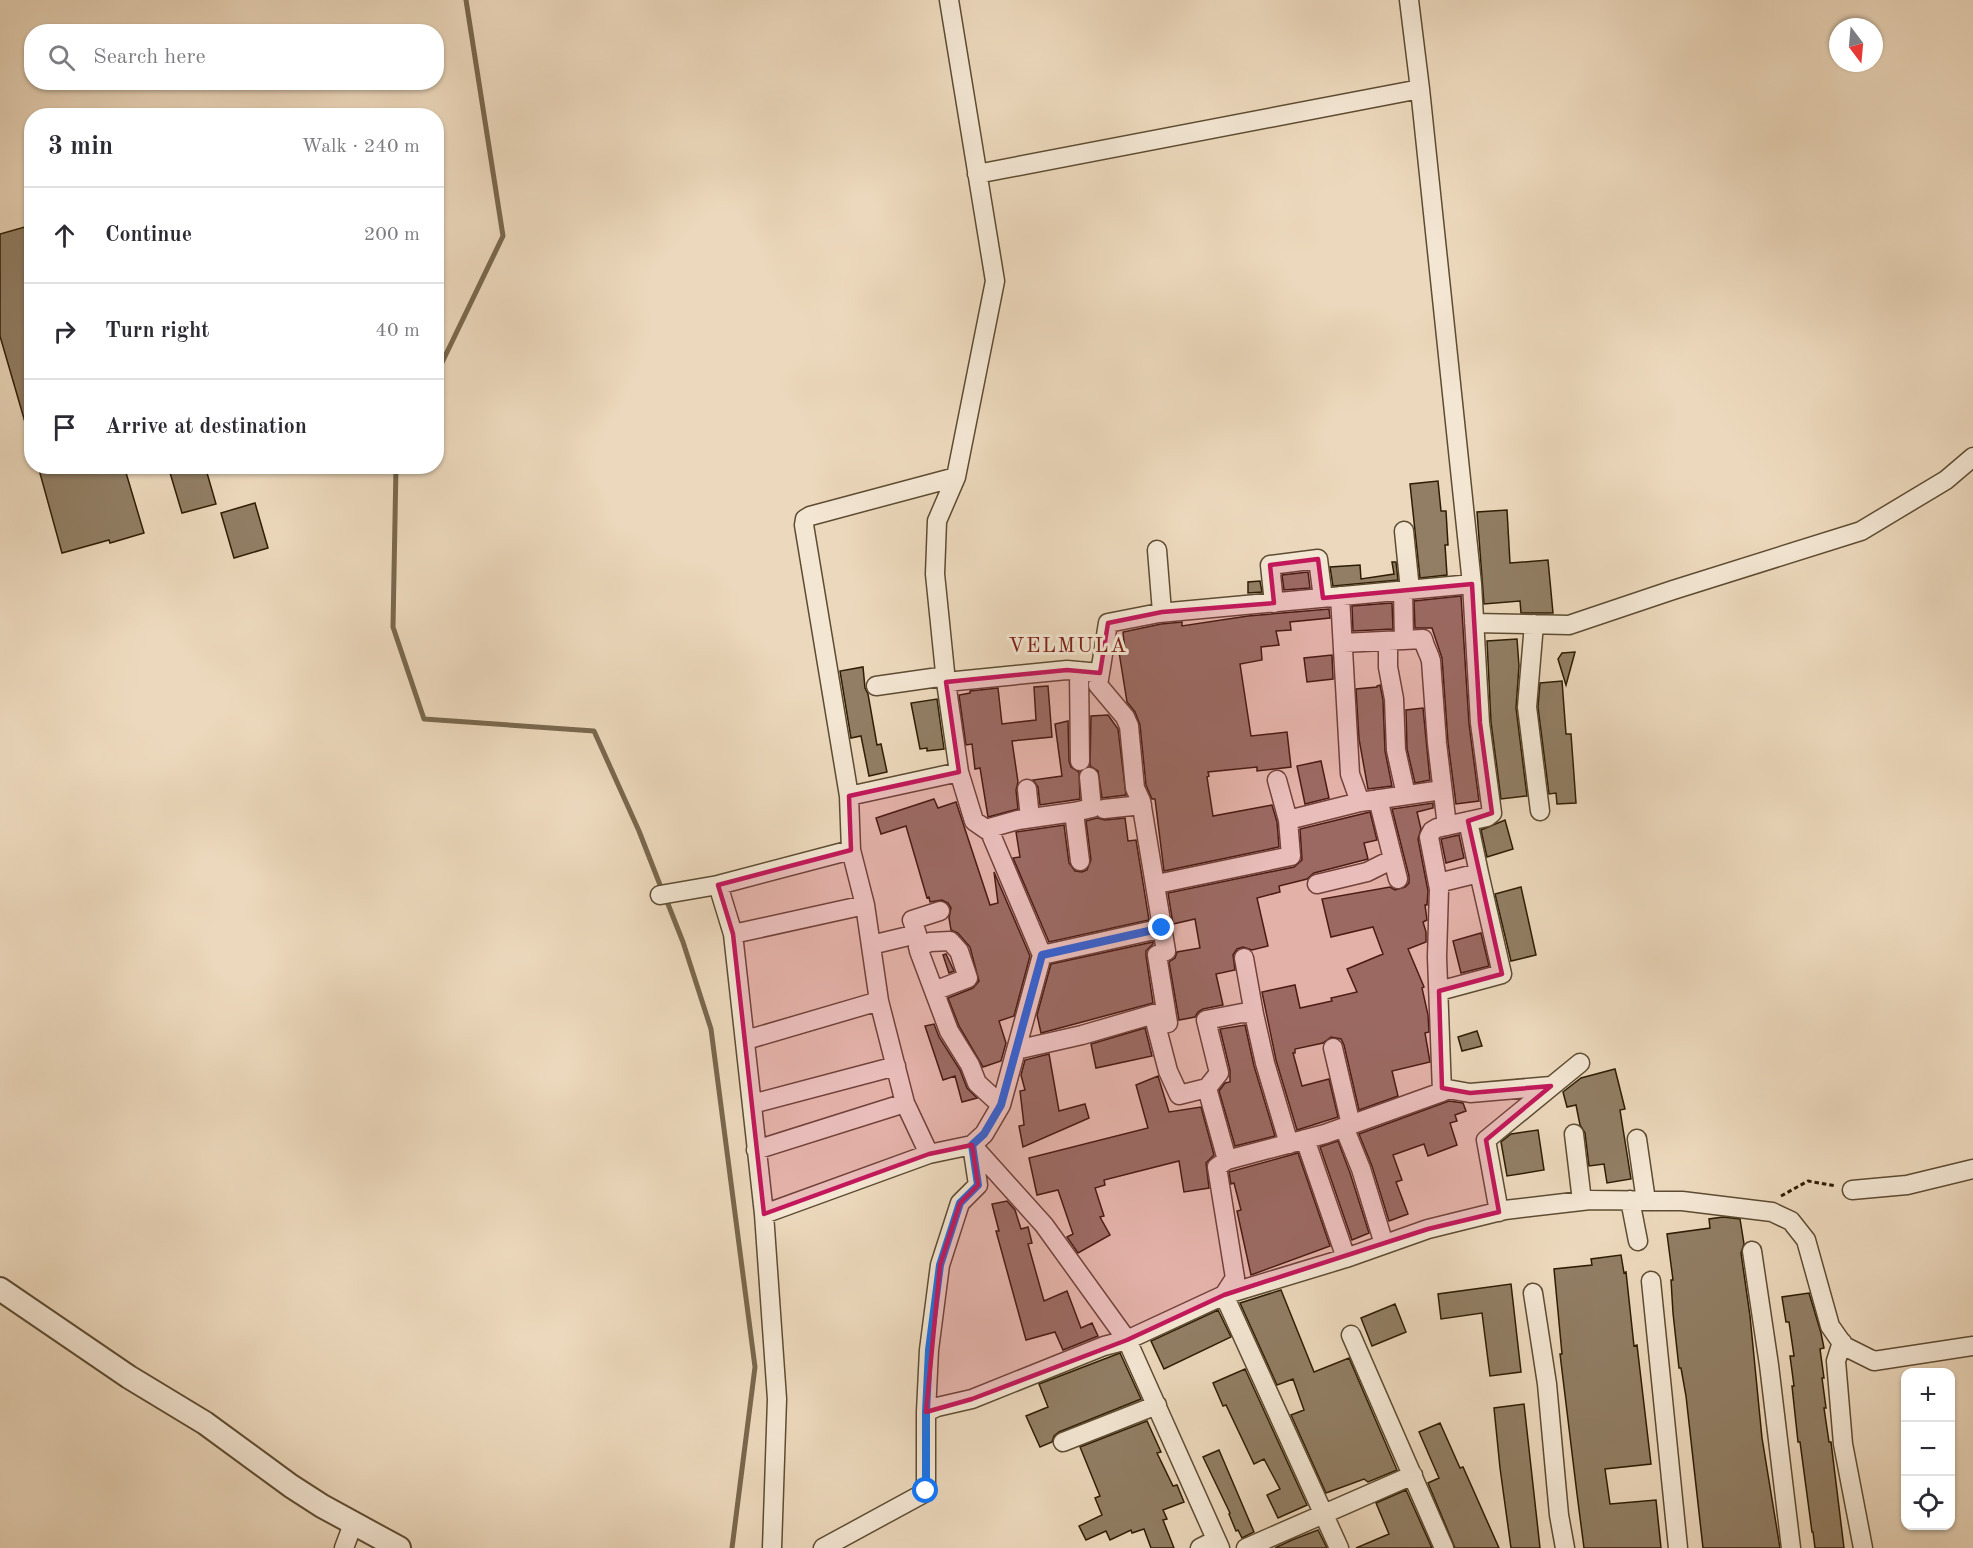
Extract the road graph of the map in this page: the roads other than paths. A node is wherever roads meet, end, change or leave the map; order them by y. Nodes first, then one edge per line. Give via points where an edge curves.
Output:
1 (949, 0) edge
2 (1409, 0) edge
3 (1420, 89) junction
4 (976, 174) junction
5 (1973, 457) edge
6 (956, 477) junction
7 (1404, 531) dead end
8 (1157, 550) dead end
9 (1472, 584) junction
10 (1407, 590) junction
11 (1332, 597) junction
12 (1274, 603) junction
13 (1162, 612) junction
14 (1474, 623) junction
15 (1534, 624) junction
16 (1396, 641) junction
17 (1343, 644) junction
18 (1079, 671) junction
19 (1100, 673) junction
20 (946, 679) junction
21 (876, 686) dead end
22 (959, 772) junction
23 (1277, 780) dead end
24 (1027, 789) dead end
25 (1442, 790) junction
26 (1406, 795) junction
27 (849, 796) junction
28 (1369, 800) junction
29 (1142, 805) junction
30 (1104, 809) dead end
31 (1540, 811) dead end
32 (1074, 812) junction
33 (1030, 818) junction
34 (1288, 820) junction
35 (1468, 821) junction
36 (1447, 826) junction
37 (986, 830) junction
38 (851, 850) junction
39 (1393, 859) junction
40 (1080, 861) dead end
41 (1479, 873) junction
42 (1398, 879) dead end
43 (1438, 883) junction
44 (1156, 884) junction
45 (1317, 884) dead end
46 (718, 885) junction
47 (660, 895) dead end
48 (865, 905) junction
49 (940, 911) dead end
50 (1162, 928) junction
51 (733, 934) junction
52 (918, 940) junction
53 (871, 945) junction
54 (1042, 955) junction
55 (1244, 958) dead end
56 (934, 991) junction
57 (1439, 991) junction
58 (879, 1001) junction
59 (1254, 1014) junction
60 (1156, 1025) junction
61 (746, 1040) junction
62 (1333, 1048) dead end
63 (1016, 1050) junction
64 (1580, 1063) dead end
65 (896, 1066) junction
66 (1551, 1086) junction
67 (1207, 1088) junction
68 (1442, 1088) junction
69 (905, 1103) junction
70 (752, 1104) junction
71 (1001, 1105) junction
72 (1348, 1126) junction
73 (1574, 1134) dead end
74 (1637, 1139) dead end
75 (1297, 1141) junction
76 (972, 1145) junction
77 (756, 1150) junction
78 (929, 1154) junction
79 (1227, 1160) junction
80 (1973, 1169) edge
81 (1852, 1190) road end
82 (1582, 1201) junction
83 (1638, 1201) junction
84 (1499, 1212) junction
85 (764, 1214) junction
86 (1638, 1241) dead end
87 (1384, 1244) junction
88 (1752, 1251) dead end
89 (1346, 1258) junction
90 (1651, 1281) dead end
91 (0, 1289) edge
92 (1533, 1293) dead end
93 (1224, 1295) junction
94 (1351, 1335) dead end
95 (1127, 1340) junction
96 (1842, 1342) junction
97 (1973, 1346) edge
98 (1157, 1405) junction
99 (926, 1412) junction
100 (1063, 1442) dead end
101 (1413, 1475) junction
102 (1324, 1514) junction
103 (353, 1524) junction
104 (1218, 1544) edge
105 (344, 1548) edge
106 (399, 1548) edge
107 (772, 1548) edge
108 (823, 1548) edge
109 (1200, 1548) edge
110 (1246, 1548) edge
111 (1339, 1548) edge
112 (1444, 1548) edge
113 (1565, 1548) edge
114 (1677, 1548) edge
115 (1791, 1548) edge
116 (1863, 1548) edge

1 - 4 street
2 - 3 street
3 - 4 street
3 - 9 street
4 - 6 street via 995,281
5 - 15 street via 1946,480 1861,531 1569,625
6 - 20 street via 937,521 935,574
6 - 27 street via 805,519
7 - 10 street
8 - 13 street
9 - 10 street
9 - 14 street
10 - 11 street
10 - 16 street
11 - 12 street
11 - 12 street via 1318,559 1270,565
11 - 17 street
12 - 13 street
13 - 19 street via 1108,623
14 - 15 street
14 - 35 street via 1480,723 1492,813
15 - 31 street via 1527,707
16 - 17 street
16 - 25 street via 1423,639 1430,655
16 - 26 street via 1388,667 1396,750
17 - 28 street via 1350,774
18 - 19 street
18 - 20 street
18 - 32 street via 1085,769 1092,808
19 - 29 street via 1098,685 1129,726 1135,788
20 - 21 street
20 - 22 street
22 - 27 street
22 - 37 street via 974,821
23 - 34 street
24 - 33 street
25 - 26 street
25 - 36 street
26 - 28 street
27 - 38 street
28 - 34 street
28 - 39 street
29 - 30 street
29 - 44 street
32 - 33 street
32 - 40 street
33 - 37 street
34 - 44 street via 1291,856
35 - 36 street
35 - 41 street
36 - 43 street via 1432,831 1429,837
37 - 54 street
38 - 46 street
38 - 48 street
39 - 42 street
39 - 45 street via 1367,872
41 - 43 street
41 - 57 street via 1502,974
43 - 57 street
44 - 50 street
46 - 47 street
46 - 51 street
48 - 51 street
48 - 53 street
49 - 52 street via 912,920
50 - 54 street
50 - 60 street via 1166,951 1156,955 1168,1023
51 - 61 street
52 - 53 street
52 - 56 street
52 - 56 street via 950,941 959,951 968,978
53 - 58 street
54 - 63 street
55 - 59 street
56 - 71 street via 949,1031 977,1083
57 - 68 street
58 - 61 street
58 - 65 street
59 - 67 street via 1206,1020 1219,1073
59 - 75 street via 1265,1063
60 - 63 street via 1154,1014
60 - 67 street via 1179,1095
61 - 70 street
62 - 72 street
63 - 71 street
64 - 66 street
65 - 69 street
65 - 70 street
66 - 68 street via 1470,1093
66 - 84 street via 1486,1140
67 - 79 street
68 - 72 street via 1442,1092
69 - 77 street
69 - 78 street
70 - 77 street
71 - 76 street via 984,1134
72 - 75 street
72 - 87 street
73 - 82 street
74 - 83 street
75 - 79 street
75 - 89 street
76 - 78 street
76 - 95 street via 1044,1225
76 - 99 street via 978,1185 960,1203 940,1265
77 - 85 street
78 - 85 street
79 - 93 street via 1217,1167 1235,1278
80 - 81 street via 1907,1185
82 - 83 street
82 - 84 street
83 - 86 street
83 - 96 street via 1682,1201 1768,1211 1791,1221 1806,1240 1830,1326
84 - 87 street via 1428,1228
85 - 107 street via 777,1399
87 - 89 street
88 - 115 street via 1770,1365
89 - 93 street
90 - 114 street
91 - 103 street
92 - 113 street
93 - 95 street
93 - 102 street
94 - 101 street
95 - 98 street
95 - 99 street via 972,1400
96 - 97 street via 1874,1361
96 - 116 street via 1836,1361 1843,1444
98 - 100 street
98 - 104 street
99 - 108 street via 926,1491
101 - 102 street
101 - 112 street
102 - 110 street
102 - 111 street
103 - 105 street
103 - 106 street
104 - 109 street

